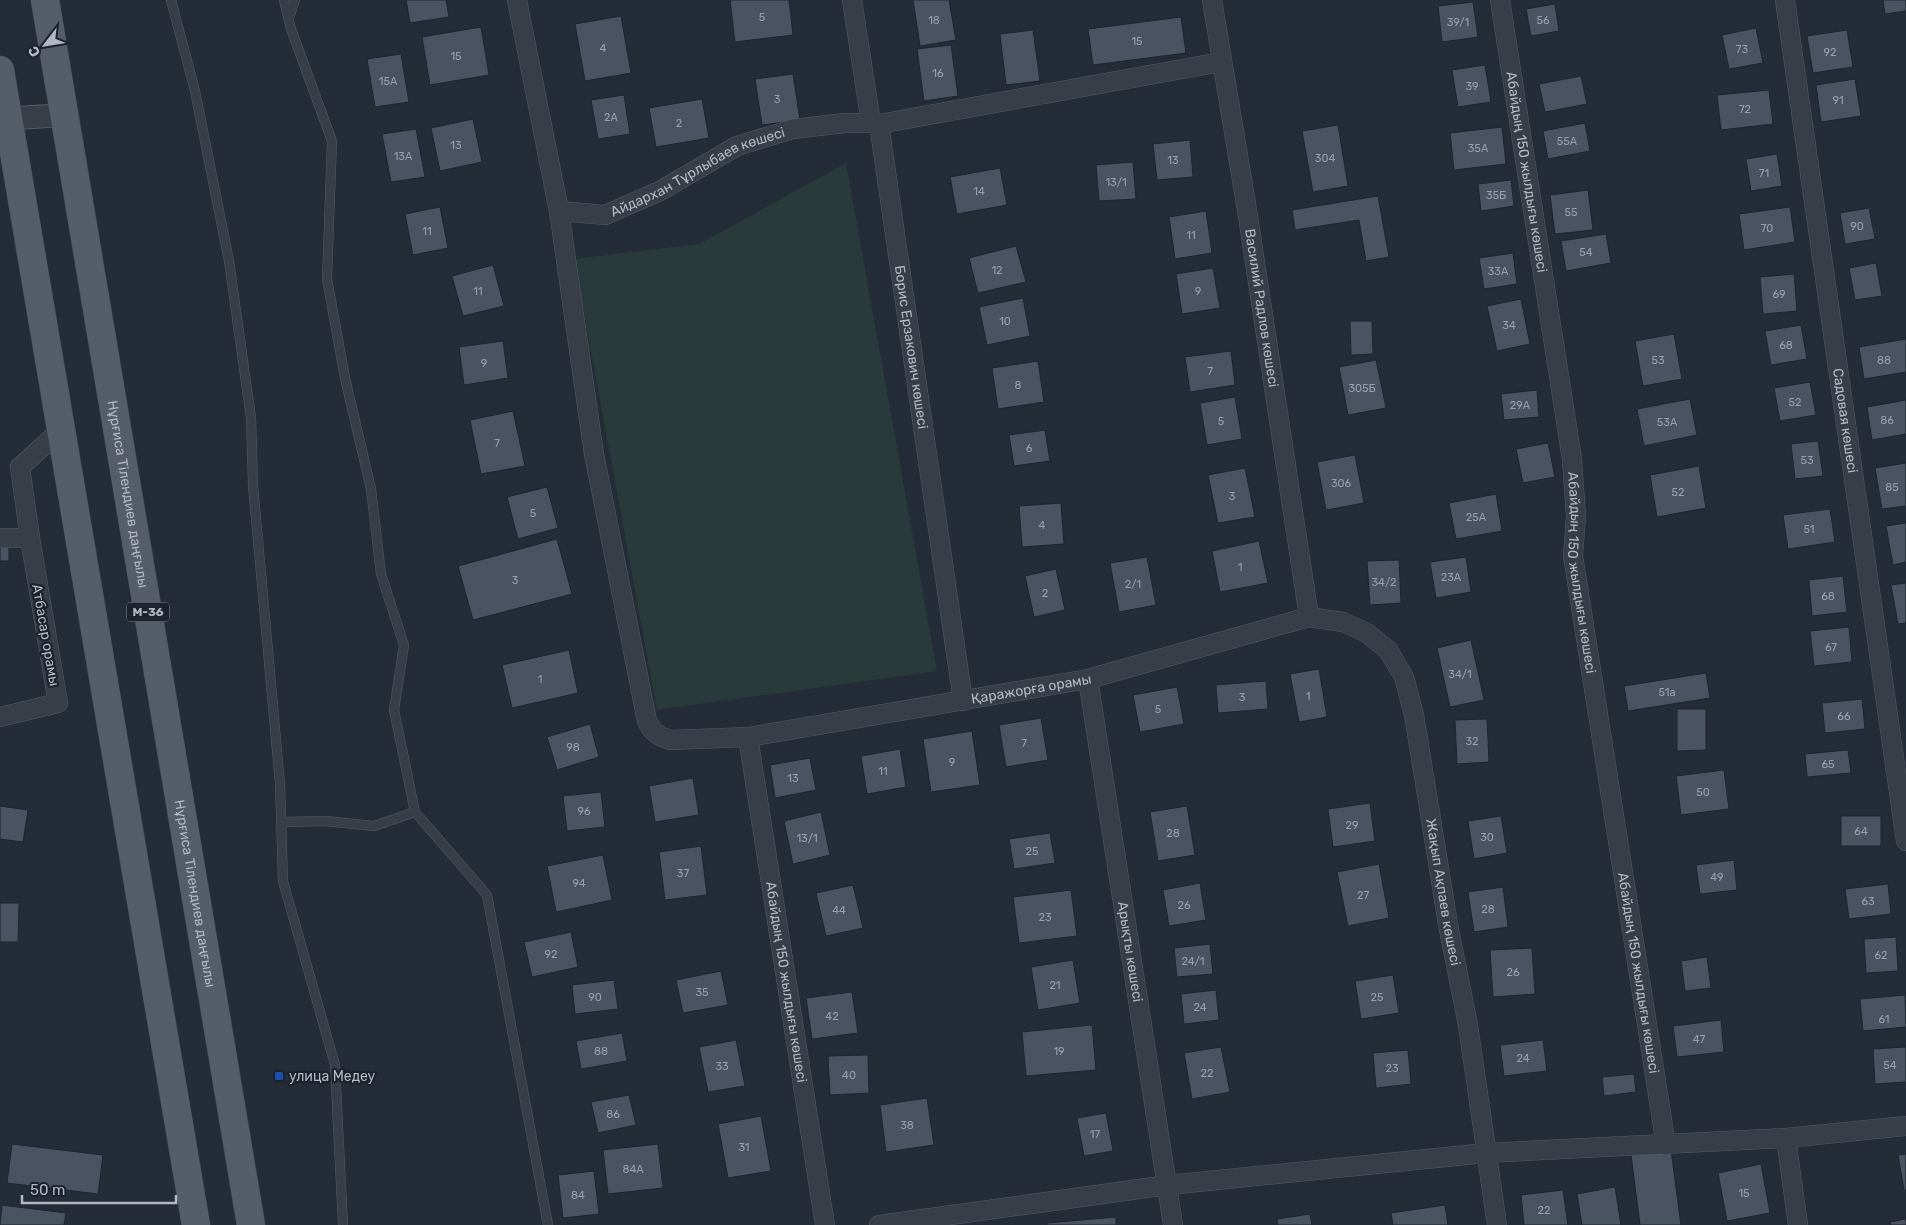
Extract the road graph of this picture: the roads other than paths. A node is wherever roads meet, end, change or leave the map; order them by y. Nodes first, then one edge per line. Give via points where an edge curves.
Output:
1 (45, 0) edge
2 (171, 0) edge
3 (284, 0) edge
4 (295, 0) edge
5 (517, 0) edge
6 (852, 0) edge
7 (1212, 0) edge
8 (1500, 0) edge
9 (1786, 0) edge
10 (289, 18) junction
11 (1221, 62) junction
12 (0, 70) edge
13 (65, 115) junction
14 (4, 119) edge
15 (875, 124) junction
16 (559, 211) junction
17 (61, 430) junction
18 (0, 538) edge
19 (30, 538) junction
20 (1309, 617) junction
21 (1088, 679) junction
22 (962, 701) junction
23 (0, 717) edge
24 (748, 737) junction
25 (414, 812) junction
26 (281, 822) junction
27 (1906, 841) edge
28 (1906, 1126) edge
29 (1786, 1138) junction
30 (1666, 1145) junction
31 (1486, 1153) junction
32 (1168, 1185) junction
33 (196, 1225) edge
34 (250, 1225) edge
35 (342, 1225) edge
36 (548, 1225) edge
37 (826, 1225) edge
38 (879, 1225) edge
39 (1173, 1225) edge
40 (1496, 1225) edge
41 (1798, 1225) edge

1 - 13 main road, Нұрғиса Тілендиев даңғылы / M-36
2 - 26 lane via 195,91 229,261 251,418 253,485
3 - 10 lane
4 - 10 lane
5 - 16 street
6 - 15 street, Борис Ерзакович көшесі
7 - 11 street, Василий Радлов көшесі
8 - 30 street, Абайдың 150 жылдығы көшесі via 1572,459 1576,516 1573,556
9 - 27 street, Садовая көшесі
10 - 25 lane via 332,141 327,280 345,378 371,489 381,574 404,645 394,710
11 - 15 street, Айдархан Тұрлыбаев көшесі
11 - 20 street, Василий Радлов көшесі via 1247,210
12 - 14 main road
13 - 14 street
13 - 34 main road, Нұрғиса Тілендиев даңғылы / M-36
14 - 17 main road
15 - 16 street, Айдархан Тұрлыбаев көшесі via 845,123 793,129 737,146 660,191 605,215
15 - 22 street, Борис Ерзакович көшесі
16 - 24 street, Қаражорға орамы via 594,454 647,721 659,737 670,740
17 - 19 street, Атбасар орамы via 20,467
17 - 33 main road
18 - 19 street
19 - 23 street, Атбасар орамы via 58,703
20 - 21 street, Қаражорға орамы
20 - 31 street, Жақып Ақпаев көшесі via 1343,622 1367,633 1388,650 1404,677 1414,715 1468,1025
21 - 22 street, Қаражорға орамы
21 - 32 street, Арықты көшесі
22 - 24 street, Қаражорға орамы
24 - 37 street, Абайдың 150 жылдығы көшесі
25 - 26 lane via 374,826 325,821
25 - 36 lane via 487,895
26 - 35 lane via 283,881 335,1065
28 - 29 street
29 - 30 street
29 - 41 street
30 - 31 street
31 - 32 street
31 - 40 street, Жақып Ақпаев көшесі
32 - 38 street
32 - 39 street, Арықты көшесі

